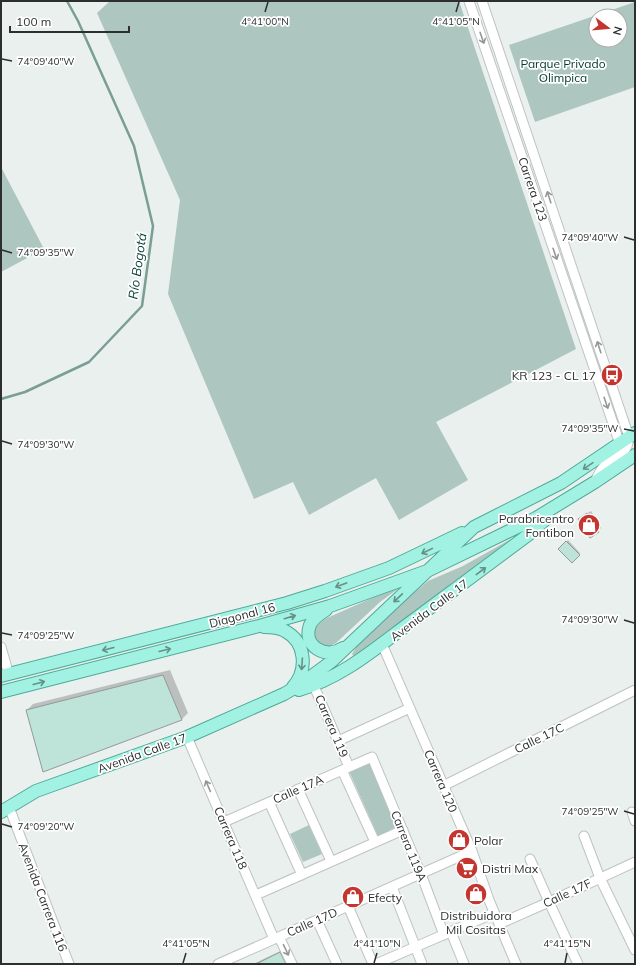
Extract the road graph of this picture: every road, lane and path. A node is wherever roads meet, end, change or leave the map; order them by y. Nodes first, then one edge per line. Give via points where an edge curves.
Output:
1 (469, 1) edge
2 (482, 1) edge
3 (527, 132) junction
4 (515, 136) junction
5 (628, 438) edge
6 (635, 455) edge
7 (595, 482) junction
8 (560, 504) junction
9 (474, 527) junction
10 (427, 571) junction
11 (330, 606) junction
12 (259, 626) junction
13 (382, 644) junction
14 (1, 647) edge
15 (346, 647) junction
16 (357, 663) junction
17 (5, 676) edge
18 (314, 686) junction
19 (635, 690) edge
20 (1, 692) edge
21 (284, 694) junction
22 (410, 708) junction
23 (187, 737) junction
24 (338, 741) junction
25 (372, 757) joint
26 (346, 769) junction
27 (443, 786) junction
28 (298, 790) junction
29 (269, 802) junction
30 (5, 810) edge
31 (224, 822) junction
32 (403, 830) junction
33 (584, 836) dead end
34 (375, 842) junction
35 (472, 851) junction
36 (530, 859) dead end
37 (331, 861) junction
38 (635, 862) edge
39 (421, 874) junction
40 (302, 875) junction
41 (600, 878) junction
42 (392, 886) junction
43 (256, 895) junction
44 (549, 902) junction
45 (348, 906) junction
46 (494, 913) junction
47 (316, 920) junction
48 (499, 924) junction
49 (448, 933) junction
50 (277, 938) junction
51 (416, 947) junction
52 (635, 950) edge
53 (69, 964) edge
54 (218, 964) edge
55 (292, 964) edge
56 (338, 964) edge
57 (373, 964) edge
58 (376, 964) edge
59 (422, 964) edge
60 (464, 964) edge
61 (516, 964) edge
62 (578, 964) edge

1 -> 4 street, Carrera 123
2 - 3 street, Carrera 123
3 - 4 street
5 -> 3 street, Carrera 123
4 -> 5 street, Carrera 123
5 - 7 street via 624,453 604,465
5 -> 9 main road, Avenida Calle 17 via 561,483
6 - 7 main road, Avenida Calle 17
7 - 8 main road, Avenida Calle 17
8 - 10 main road, Avenida Calle 17 via 510,532
13 -> 8 main road, Avenida Calle 17 via 528,535
9 - 10 main road, Avenida Calle 17
9 -> 17 main road, Diagonal 16 via 390,568 325,591
10 - 11 main road, Diagonal 16
10 -> 15 main road, Avenida Calle 17
12 -> 11 main road, Diagonal 16
11 - 15 main road via 314,618 310,625 310,641 322,652 331,653
20 -> 12 main road, Diagonal 16
12 -> 21 main road via 275,627 285,631 299,644 302,653 302,673 297,682
13 - 16 main road, Avenida Calle 17
13 - 22 street, Carrera 120
14 - 17 street
15 - 16 main road via 350,658
15 - 21 main road, Avenida Calle 17 via 317,673
16 - 18 main road, Avenida Calle 17
18 - 21 main road, Avenida Calle 17
18 - 24 street, Carrera 119
19 - 27 street, Calle 17C
21 - 23 main road, Avenida Calle 17
22 - 24 street
22 - 27 street, Carrera 120
23 - 30 main road, Avenida Calle 17 via 45,787
31 -> 23 street, Carrera 118
24 - 26 street, Carrera 119
25 - 26 street, Calle 17A
25 - 32 street, Carrera 119A
26 - 28 street, Calle 17A
26 - 34 street, Carrera 119
27 - 35 street, Carrera 120
28 - 29 street, Calle 17A
28 - 37 street
29 - 31 street, Calle 17A
29 - 40 street
30 - 53 street, Avenida Carrera 116
31 - 43 street, Carrera 118
32 - 34 street
32 - 39 street, Carrera 119A
33 - 41 street
34 - 37 street
35 - 39 street, Calle 17D
35 - 46 street, Carrera 120
36 - 44 street
37 - 40 street
38 - 41 street, Calle 17F
39 - 42 street, Calle 17D
39 - 49 street, Carrera 119A
40 - 43 street
41 - 44 street, Calle 17F
41 - 52 street
42 - 45 street, Calle 17D
42 - 51 street
43 - 50 street, Carrera 118
44 - 48 street, Calle 17F
44 - 62 street
45 - 47 street, Calle 17D
45 - 57 street
46 - 48 street, Carrera 120
46 - 49 street
47 - 50 street, Calle 17D
47 - 56 street
48 - 61 street, Carrera 120
49 - 51 street
49 - 60 street, Carrera 119A
50 - 54 street, Calle 17D
50 -> 55 street, Carrera 118
51 - 58 street
51 - 59 street

